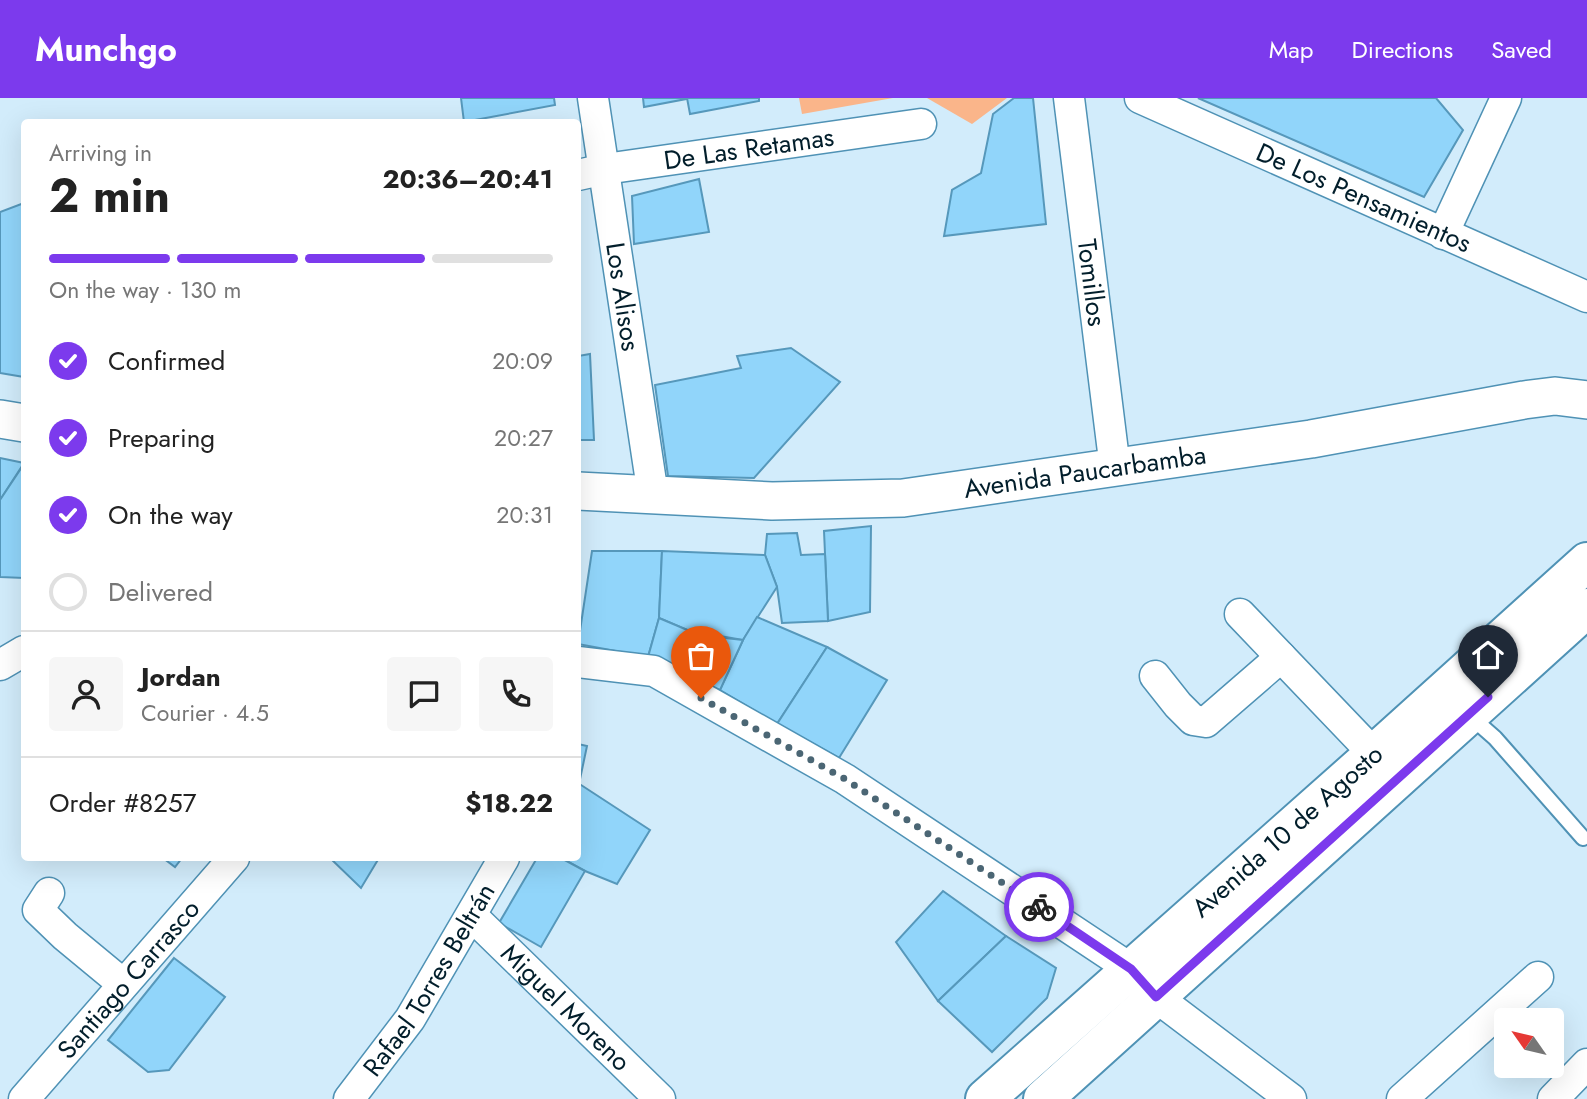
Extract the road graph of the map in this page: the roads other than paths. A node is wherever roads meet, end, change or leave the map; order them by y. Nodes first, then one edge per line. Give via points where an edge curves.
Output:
1 (593, 98) edge
2 (1069, 98) edge
3 (1140, 98) edge
4 (1506, 98) edge
5 (922, 124) dead end
6 (591, 172) edge
7 (1443, 234) junction
8 (1587, 297) edge
9 (1587, 400) edge
10 (0, 419) edge
11 (21, 422) edge
12 (1115, 468) junction
13 (581, 491) edge
14 (653, 495) junction
15 (1587, 562) edge
16 (1587, 608) edge
17 (1240, 614) dead end
18 (21, 653) edge
19 (1281, 657) junction
20 (581, 662) edge
21 (0, 665) edge
22 (1155, 676) dead end
23 (1457, 702) junction
24 (1374, 754) junction
25 (1583, 838) dead end
26 (231, 861) edge
27 (502, 861) edge
28 (50, 893) dead end
29 (472, 916) junction
30 (1131, 969) junction
31 (1538, 977) dead end
32 (123, 984) junction
33 (1156, 997) junction
34 (1587, 1065) edge
35 (24, 1099) edge
36 (349, 1099) edge
37 (660, 1099) edge
38 (985, 1099) edge
39 (1043, 1099) edge
40 (1291, 1099) edge
41 (1402, 1099) edge
42 (1553, 1099) edge

1 - 6 street, Los Alisos
2 - 12 street, Tomillos
3 - 7 street, De Los Pensamientos
4 - 7 street
5 - 6 street, De Las Retamas
6 - 14 street, Los Alisos
7 - 8 street, De Los Pensamientos
9 - 12 street, Avenida Paucarbamba via 1555,396 1524,400 1311,439
10 - 11 street
12 - 14 street, Avenida Paucarbamba via 903,498 772,501
13 - 14 street, Avenida Paucarbamba
15 - 23 main road, Avenida 10 de Agosto
16 - 23 main road, Avenida 10 de Agosto
17 - 19 street
18 - 21 street
19 - 22 street via 1206,722 1193,720
19 - 24 street
20 - 30 street via 654,671 845,779
23 - 24 main road, Avenida 10 de Agosto
23 - 25 lane
23 - 33 main road, Avenida 10 de Agosto
24 - 30 main road, Avenida 10 de Agosto
26 - 32 street, Santiago Carrasco
27 - 29 street, Rafael Torres Beltrán
28 - 32 street via 38,910
29 - 36 street, Rafael Torres Beltrán via 410,1019
29 - 37 street, Miguel Moreno
30 - 33 street
30 - 38 main road, Avenida 10 de Agosto
31 - 41 street
32 - 35 street, Santiago Carrasco
33 - 39 main road, Avenida 10 de Agosto
33 - 40 street
34 - 42 street

